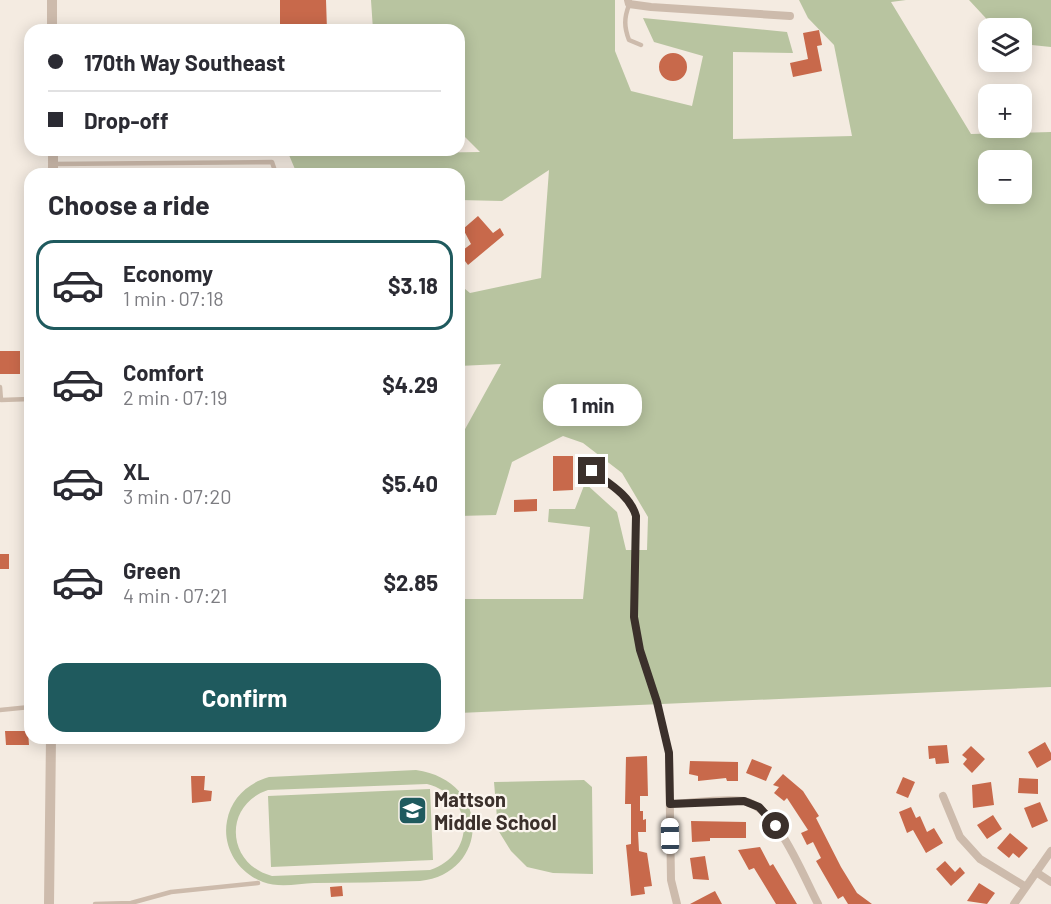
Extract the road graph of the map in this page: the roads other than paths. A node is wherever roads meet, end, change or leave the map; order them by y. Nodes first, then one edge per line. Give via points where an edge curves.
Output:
1 (52, 0) edge
2 (629, 2) edge
3 (790, 16) dead end
4 (52, 24) edge
5 (641, 45) dead end
6 (84, 168) edge
7 (274, 168) edge
8 (0, 387) edge
9 (24, 399) edge
10 (592, 471) dead end
11 (24, 708) edge
12 (0, 710) edge
13 (51, 744) edge
14 (669, 753) joint
15 (943, 796) dead end
16 (670, 804) junction
17 (1051, 851) edge
18 (1036, 872) junction
19 (1051, 882) edge
20 (258, 883) dead end
21 (1026, 887) junction
22 (50, 904) edge
23 (95, 904) edge
24 (677, 904) edge
25 (818, 904) edge
26 (1014, 904) edge

1 - 4 street
2 - 3 street
2 - 5 lane via 624,22 628,40
6 - 7 lane via 272,162
8 - 9 lane via 1,400
10 - 14 lane via 623,495 636,516 634,617
11 - 12 lane
13 - 22 street
14 - 16 street
15 - 21 street via 960,837 973,852
16 - 24 street via 671,880
16 - 25 street via 744,801 759,807 776,826
17 - 18 street
18 - 19 street
18 - 21 street
20 - 23 lane via 171,892 139,902
21 - 26 street

